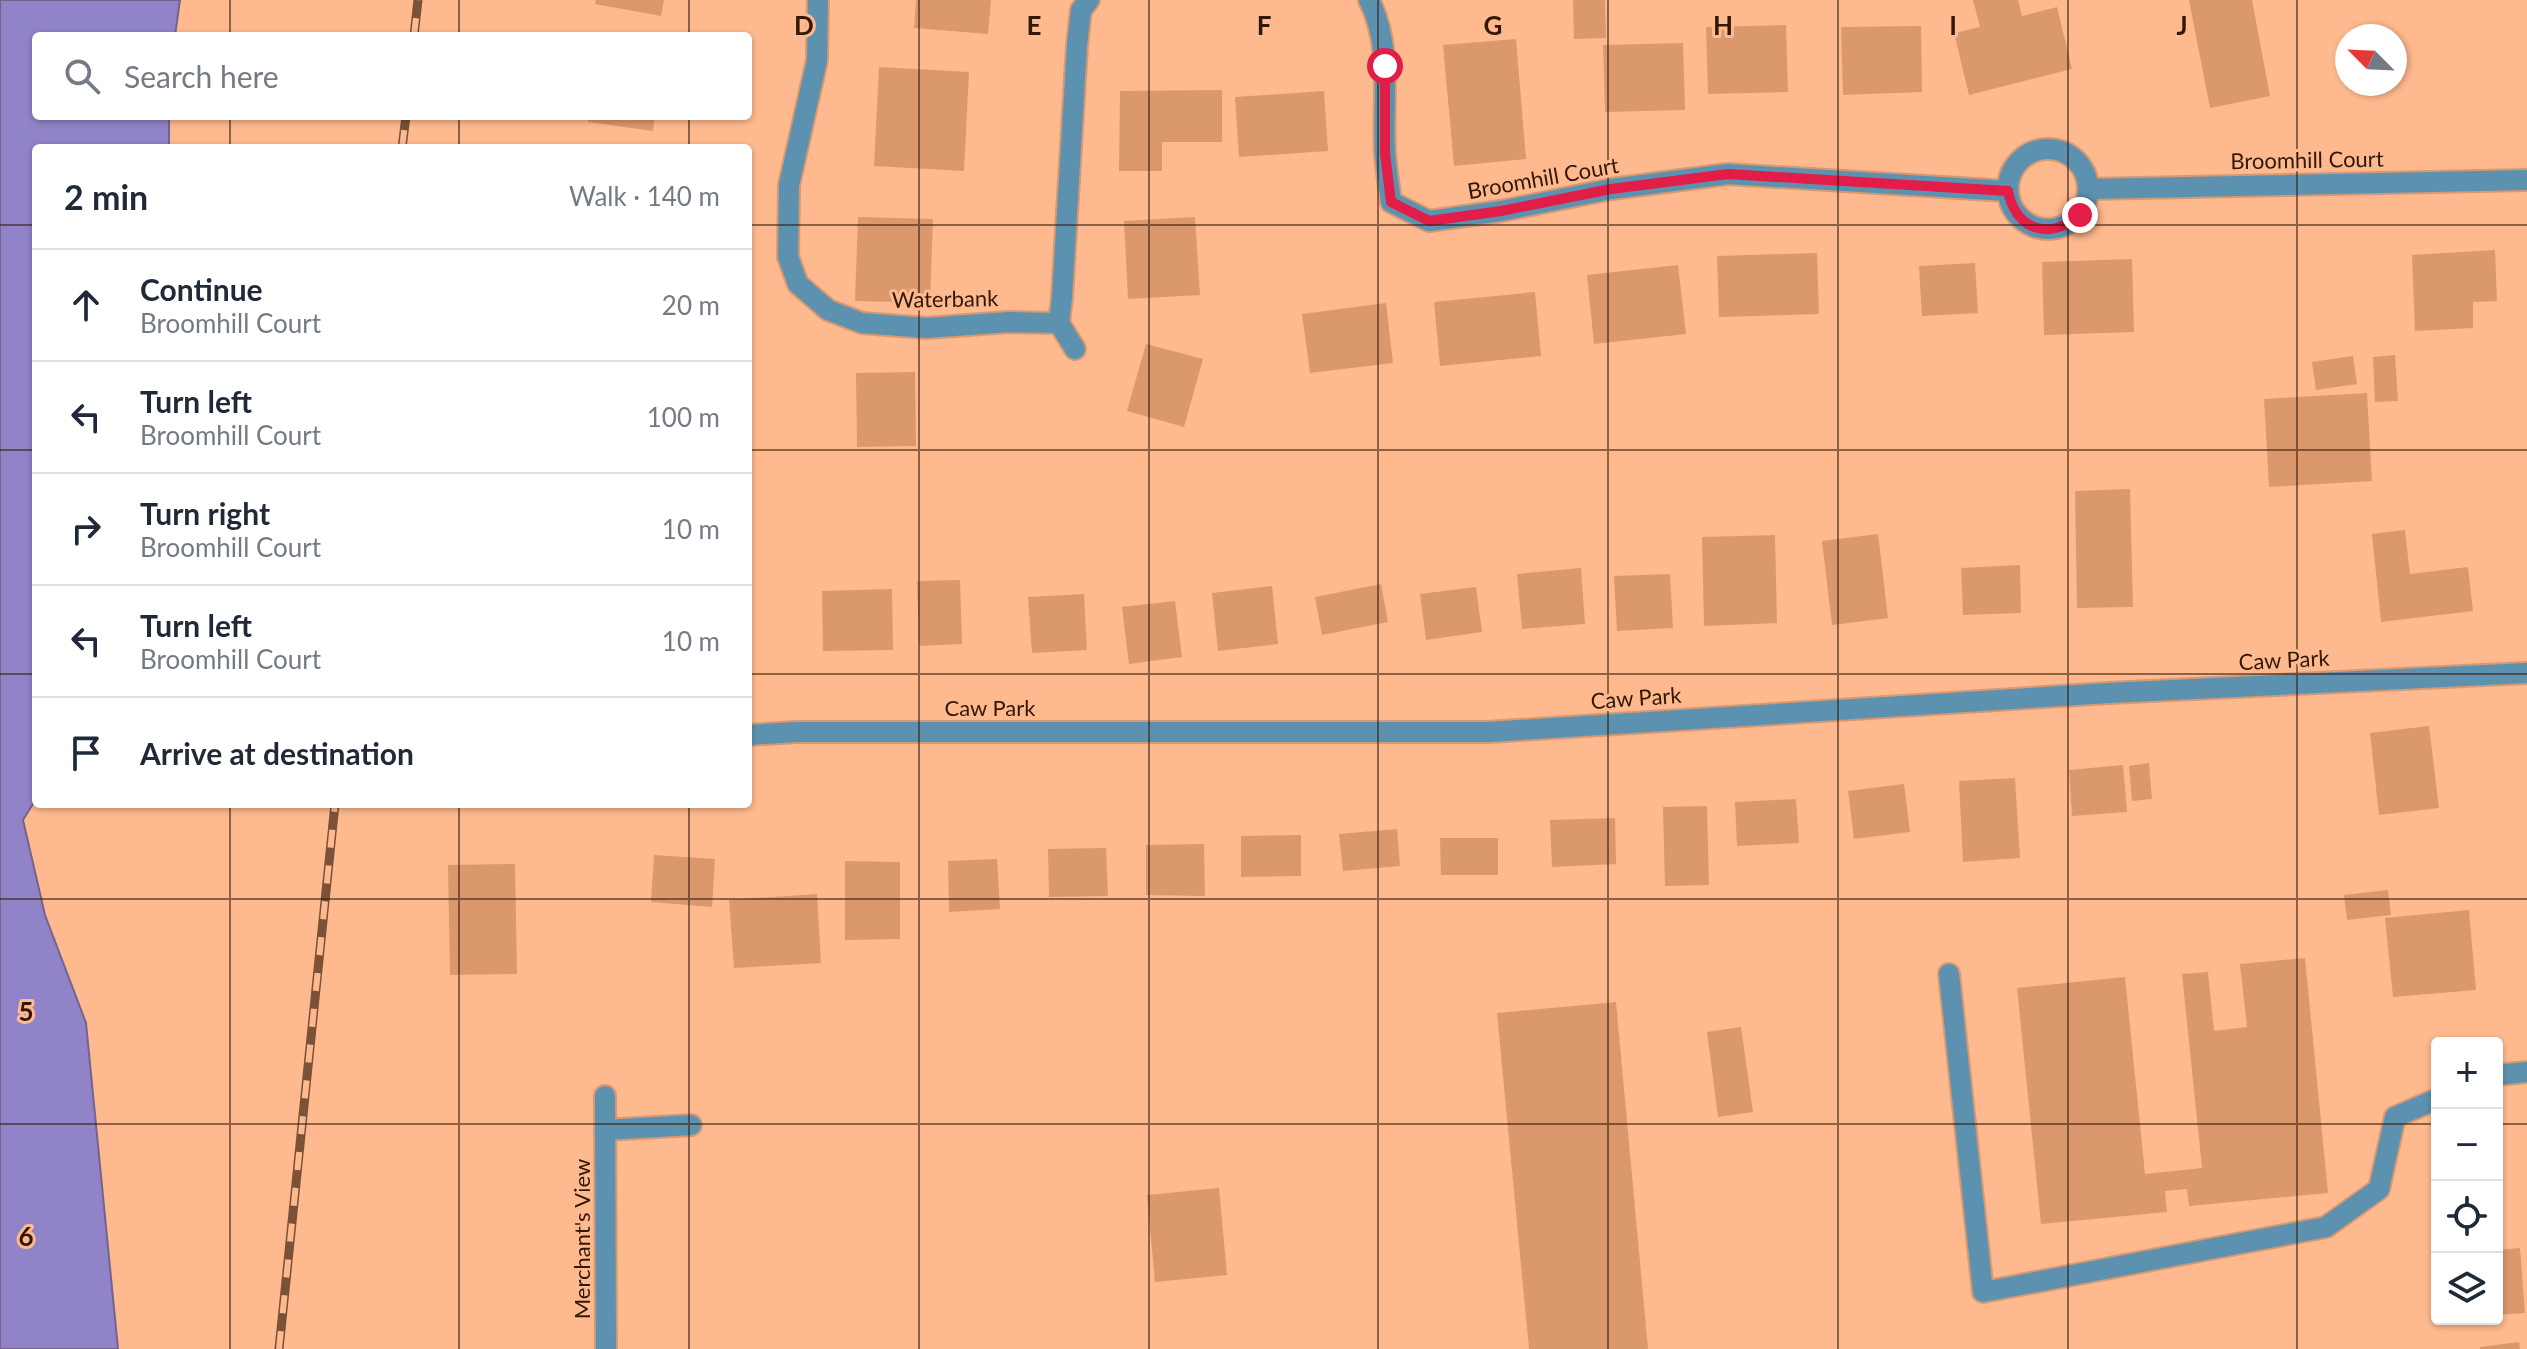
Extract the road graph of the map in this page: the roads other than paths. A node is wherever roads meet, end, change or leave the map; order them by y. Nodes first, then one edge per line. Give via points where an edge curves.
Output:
1 (818, 0) edge
2 (1089, 0) edge
3 (1369, 0) edge
4 (2527, 180) edge
5 (2089, 189) junction
6 (2008, 191) junction
7 (1059, 323) junction
8 (1075, 349) dead end
9 (2527, 673) edge
10 (752, 735) edge
11 (1949, 974) dead end
12 (2527, 1072) edge
13 (2503, 1074) edge
14 (605, 1096) dead end
15 (2431, 1102) edge
16 (691, 1125) dead end
17 (605, 1130) junction
18 (606, 1349) edge

1 - 7 street, Waterbank via 817,60 789,185 788,257 798,284 828,310 862,323 926,328
2 - 7 street via 1081,10 1077,45
3 - 6 street, Broomhill Court via 1378,18 1385,66 1391,202 1429,221 1728,174
4 - 5 street, Broomhill Court
5 - 6 street via 2080,215 2056,229 2029,225 2018,216
5 - 6 street via 2071,156 2047,149 2034,151 2015,166
7 - 8 street
9 - 10 street, Caw Park via 1488,732
11 - 15 street via 1983,1292 2326,1227 2379,1189 2395,1117
12 - 13 street
14 - 17 street, Merchant's View
16 - 17 street, Merchant's View
17 - 18 street, Merchant's View

